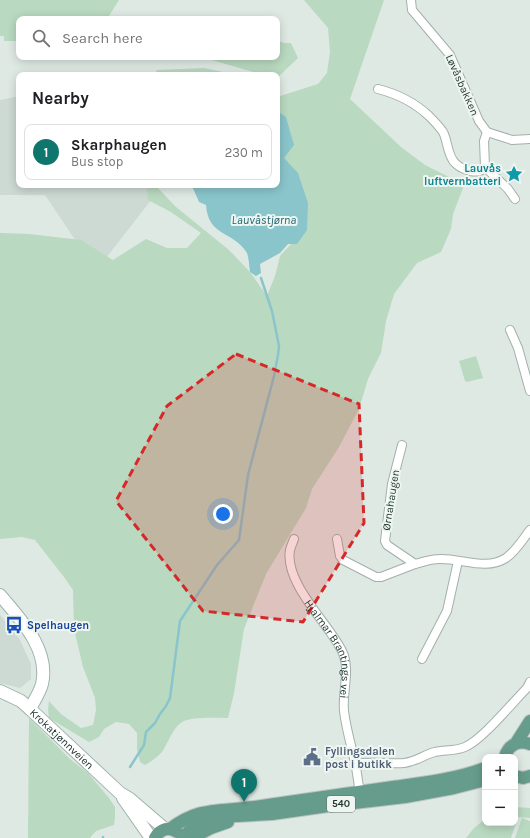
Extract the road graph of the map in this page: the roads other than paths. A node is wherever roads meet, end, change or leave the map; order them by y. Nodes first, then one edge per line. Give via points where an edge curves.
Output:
1 (411, 0) edge
2 (378, 89) dead end
3 (488, 132) junction
4 (530, 139) edge
5 (485, 166) junction
6 (515, 199) dead end
7 (510, 330) dead end
8 (530, 392) edge
9 (402, 445) dead end
10 (530, 530) edge
11 (294, 539) dead end
12 (337, 539) dead end
13 (458, 561) junction
14 (415, 564) junction
15 (0, 595) edge
16 (422, 660) dead end
17 (530, 682) edge
18 (0, 691) edge
19 (30, 709) junction
20 (530, 722) edge
21 (516, 743) junction
22 (530, 744) edge
23 (506, 754) edge
24 (355, 764) junction
25 (482, 769) edge
26 (530, 776) edge
27 (518, 777) edge
28 (482, 781) edge
29 (360, 792) junction
30 (120, 793) junction
31 (244, 816) junction
32 (168, 829) junction
33 (151, 838) edge
34 (155, 838) edge
35 (182, 838) edge
36 (192, 838) edge

1 - 3 street, Løvåsbakken via 412,10 450,55 479,121
2 - 5 street via 408,99 437,123 444,133 455,163 463,169 475,172 484,169
3 - 4 street via 512,140
3 - 5 street via 484,141
5 - 6 street
7 - 8 street via 518,348
9 - 14 street, Ørnahaugen via 392,484 385,540 387,545
10 - 13 street via 512,553 498,562
11 - 24 street, Hjalmar Brantings vei via 290,550 292,570 311,608 340,646 345,658 344,709
12 - 14 street via 343,560 376,577
13 - 14 street via 440,558
13 - 16 street via 446,611
15 - 19 main road via 33,638 42,662 42,685
17 - 24 street via 482,735 465,747 434,752 403,763
18 - 19 main road, Krokatjønnveien via 21,701
19 - 30 main road, Krokatjønnveien
20 - 21 main road
21 - 22 main road
21 - 23 main road
24 - 29 street, Hjalmar Brantings vei
25 - 29 main road, 540 via 434,781
26 - 27 main road
28 - 31 main road, 540 via 405,797
29 - 32 main road, 540 via 201,812
30 - 32 main road, Krokatjønnveien
30 - 33 main road, Krokatjønnveien
31 - 35 main road, 540 via 218,817 202,822
31 - 36 main road, 540
32 - 34 main road, 540 via 158,833
32 - 35 main road, 540 via 178,833

